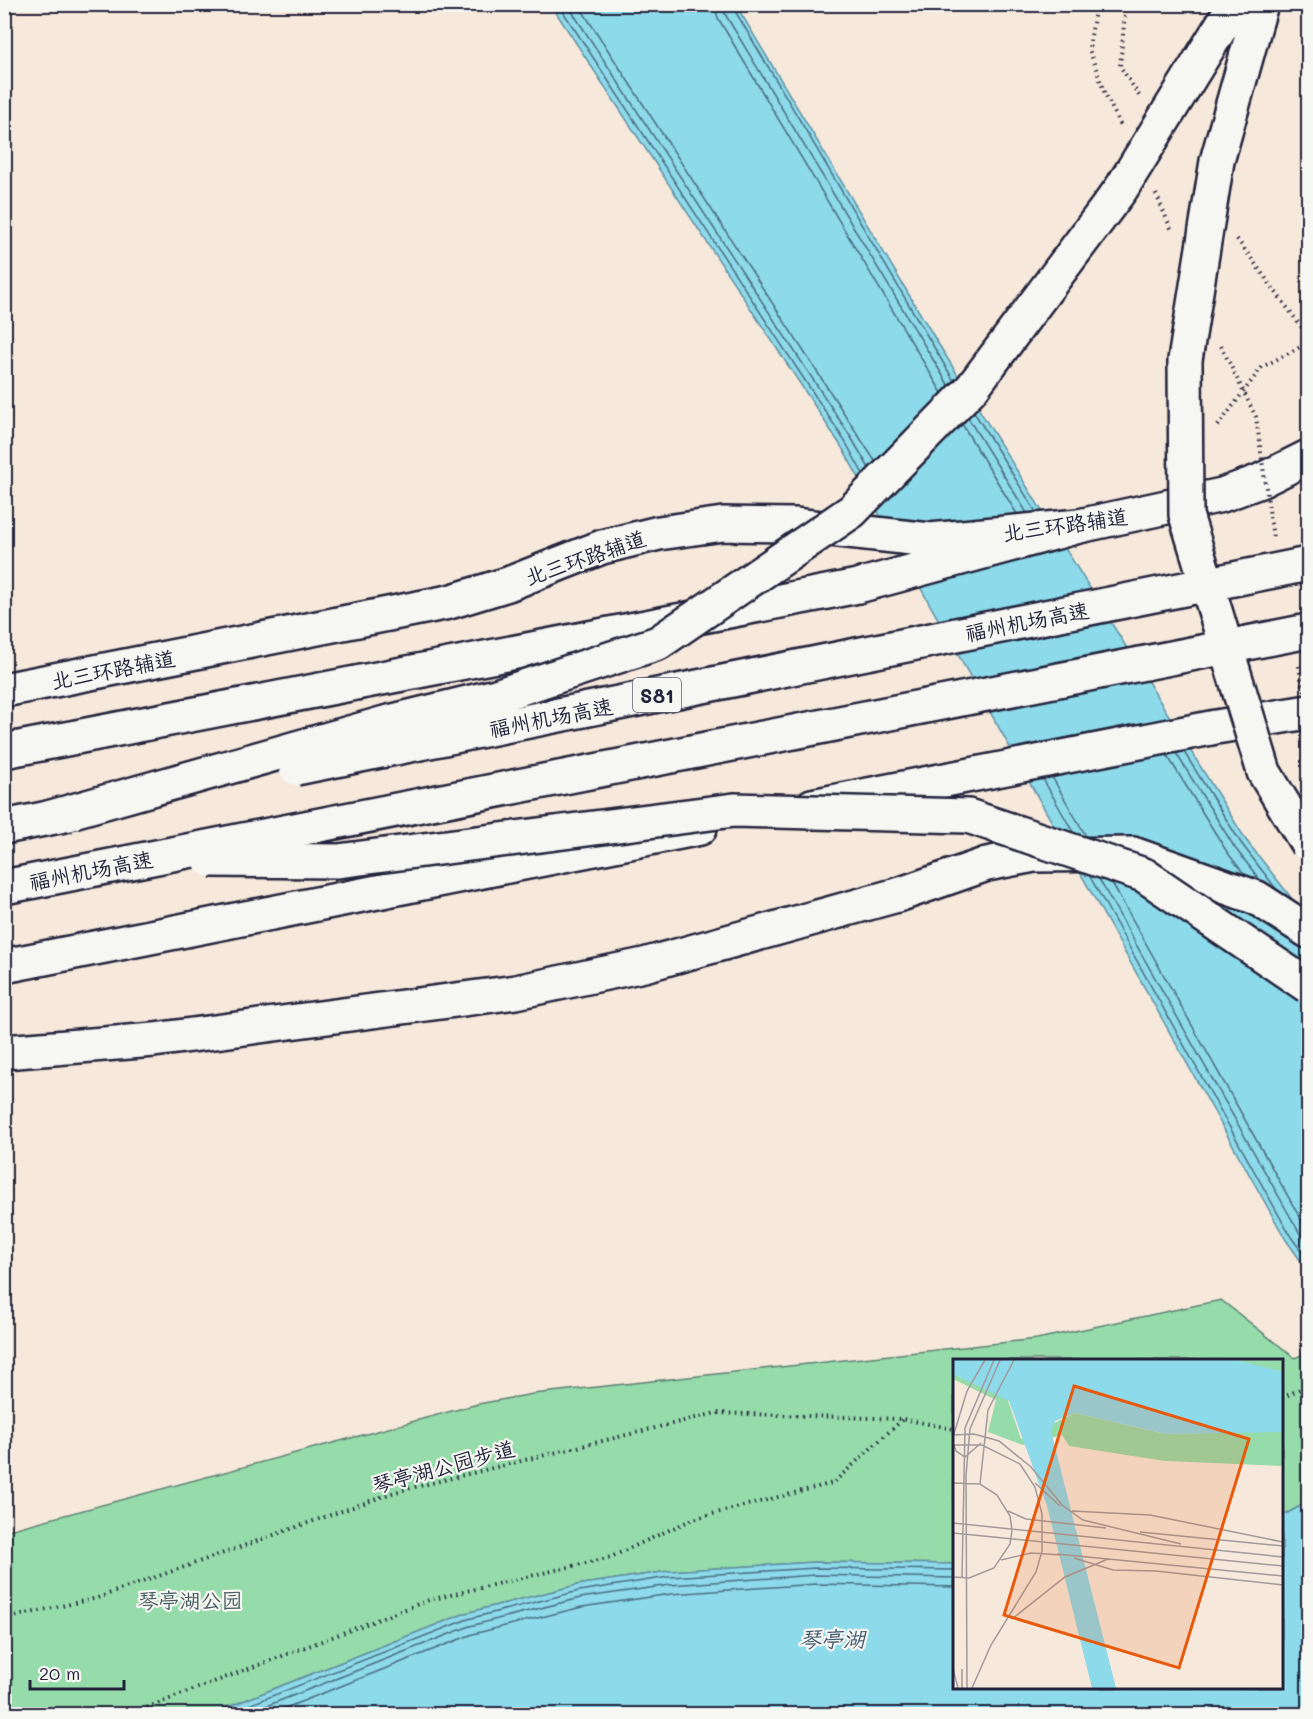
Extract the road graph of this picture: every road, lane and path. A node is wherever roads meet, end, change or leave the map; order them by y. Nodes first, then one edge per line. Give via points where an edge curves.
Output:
1 (1235, 4) edge
2 (1260, 4) edge
3 (1308, 343) edge
4 (1216, 428) dead end
5 (1308, 457) edge
6 (1079, 526) junction
7 (1308, 564) edge
8 (1308, 631) edge
9 (4, 690) edge
10 (1308, 712) edge
11 (4, 751) edge
12 (48, 819) junction
13 (4, 826) edge
14 (1308, 845) edge
15 (139, 860) junction
16 (4, 887) edge
17 (1308, 931) edge
18 (4, 966) edge
19 (1308, 986) edge
20 (4, 1052) edge
21 (1308, 1385) edge
22 (1283, 1397) edge
23 (903, 1419) junction
24 (953, 1429) edge
25 (4, 1619) edge
26 (130, 1714) edge

1 - 12 main road, bridge via 1121,189 972,388 852,511 813,538 658,644 496,696 385,723
2 - 14 main road, bridge via 1217,161 1185,360 1186,515 1264,772
3 - 4 path via 1262,368
5 - 6 main road, 北三环路辅道 via 1222,495
6 - 9 main road, 北三环路辅道 via 930,540 859,530 723,524 659,533 602,547 508,584 449,602
6 - 11 main road via 858,586
7 - 12 main road, 福州机场高速 / S81, bridge
8 - 15 main road, 福州机场高速, bridge
10 - 18 main road via 1004,768
12 - 13 main road, 福州机场高速 / S81, bridge
15 - 16 main road, 福州机场高速, bridge
15 - 19 main road, bridge via 338,861 734,810 968,816 1144,875
17 - 20 main road, bridge via 1257,898 1133,854 1034,855 987,864 901,894 644,965 516,992 154,1040
21 - 22 path
23 - 24 path, 琴亭湖公园步道
23 - 25 path, 琴亭湖公园步道 via 716,1413 395,1492 97,1598
23 - 26 path via 833,1483 693,1519 611,1557 429,1600

